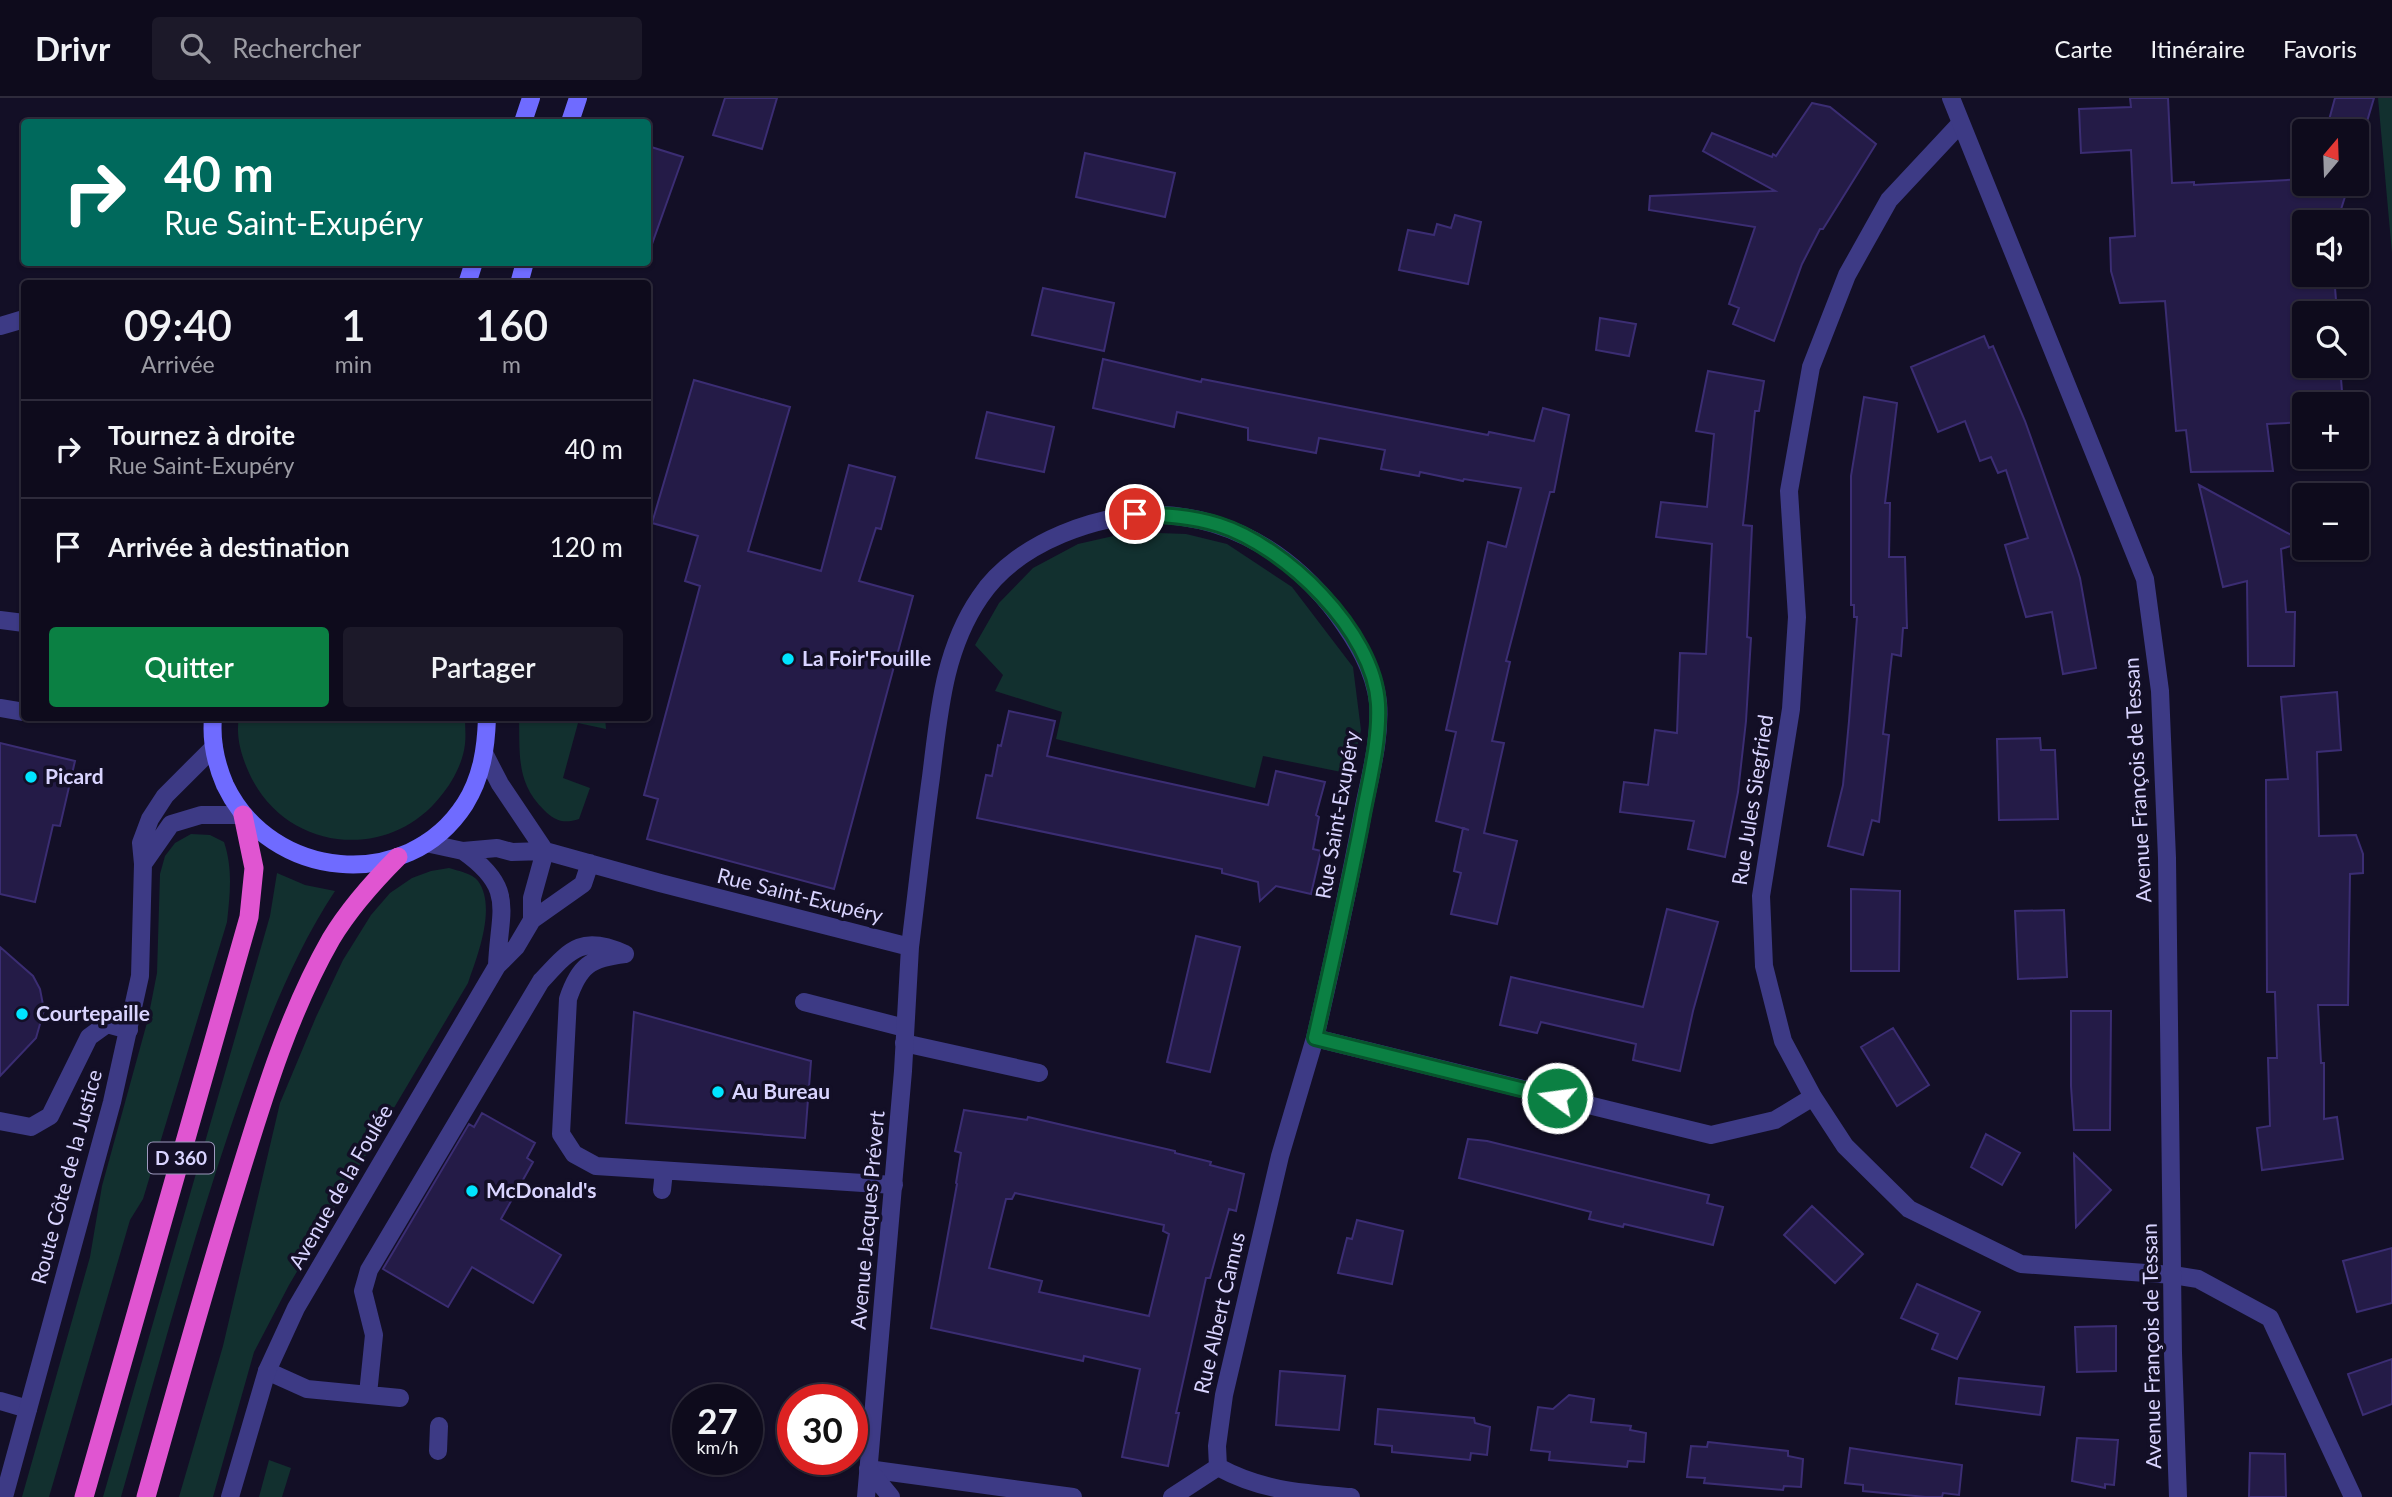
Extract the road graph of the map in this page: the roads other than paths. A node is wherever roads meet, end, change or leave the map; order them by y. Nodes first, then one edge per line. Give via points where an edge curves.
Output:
1 (531, 98) edge
2 (578, 98) edge
3 (1951, 98) edge
4 (524, 119) edge
5 (571, 119) edge
6 (1960, 124) junction
7 (21, 320) edge
8 (0, 326) edge
9 (0, 620) edge
10 (21, 623) edge
11 (0, 708) edge
12 (21, 712) edge
13 (213, 721) edge
14 (487, 721) edge
15 (214, 747) junction
16 (485, 755) junction
17 (243, 815) junction
18 (426, 843) junction
19 (463, 851) junction
20 (545, 851) junction
21 (398, 857) junction
22 (590, 863) junction
23 (143, 864) junction
24 (532, 920) junction
25 (910, 947) junction
26 (497, 966) junction
27 (804, 1002) dead end
28 (129, 1030) junction
29 (904, 1036) junction
30 (1315, 1038) junction
31 (1040, 1073) dead end
32 (1813, 1097) junction
33 (0, 1121) edge
34 (664, 1171) junction
35 (751, 1177) junction
36 (894, 1185) junction
37 (662, 1190) dead end
38 (750, 1196) dead end
39 (2173, 1275) junction
40 (267, 1371) junction
41 (368, 1394) junction
42 (400, 1398) dead end
43 (0, 1401) edge
44 (28, 1409) junction
45 (439, 1426) dead end
46 (438, 1451) dead end
47 (1218, 1467) junction
48 (868, 1469) junction
49 (868, 1475) edge
50 (4, 1497) edge
51 (84, 1497) edge
52 (146, 1497) edge
53 (230, 1497) edge
54 (866, 1497) edge
55 (891, 1497) edge
56 (1073, 1497) edge
57 (1172, 1497) edge
58 (1351, 1497) edge
59 (2178, 1497) edge
60 (2353, 1497) edge

1 - 4 main road
2 - 5 main road
3 - 6 street, Avenue François de Tessan
6 - 32 street, Rue Jules Siegfried via 1889,200 1847,275 1811,367 1789,491 1797,617 1791,709 1761,896 1764,966 1783,1041
6 - 39 street, Avenue François de Tessan via 2145,579 2160,691 2167,858
7 - 8 street
9 - 10 street
11 - 12 street
13 - 15 main road
14 - 16 main road
15 - 17 main road via 220,774
15 - 23 street, Route Côte de la Justice via 165,796 149,819 141,843
16 - 18 main road via 465,805
16 - 20 street
17 - 21 main road via 273,842 308,859 353,866
17 - 23 street via 201,815 171,824
17 - 51 highway, D 360 via 254,869 249,917
18 - 19 street
18 - 21 main road
19 - 20 street, Rue Saint-Exupéry
19 - 26 street via 485,867 499,892 503,915
20 - 22 street, Rue Saint-Exupéry
20 - 24 street, Avenue de la Foulée via 532,898
21 - 52 highway, D 360 via 369,887 332,938 292,1021 214,1257
22 - 24 street, Avenue de la Foulée via 583,884
22 - 25 street, Rue Saint-Exupéry
23 - 28 street, Route Côte de la Justice via 140,976
24 - 26 street, Avenue de la Foulée via 516,947
25 - 29 street, Avenue Jacques Prévert
25 - 30 street, Rue Saint-Exupéry via 943,682 958,635 981,595 1008,566 1042,543 1087,524 1135,514 1178,515 1220,525 1252,540 1305,578 1349,631 1368,664 1378,701 1378,736
26 - 40 street, Avenue de la Foulée via 296,1308
27 - 29 street
28 - 33 street via 107,1024 89,1037 50,1116 31,1127
28 - 44 street, Route Côte de la Justice
29 - 31 street
29 - 36 street, Avenue Jacques Prévert
30 - 32 street via 1712,1135 1775,1120
30 - 47 street, Rue Albert Camus via 1280,1156 1224,1395
32 - 39 street, Rue Jules Siegfried via 1845,1146 1909,1209 2021,1264
34 - 35 street
34 - 37 street
34 - 41 street via 596,1166 574,1154 561,1134 568,999 575,978 591,963 625,954 605,945 587,945 565,955 541,981 369,1270 363,1291 374,1335
35 - 36 street
35 - 38 street
36 - 48 street, Avenue Jacques Prévert
39 - 59 street, Avenue François de Tessan
39 - 60 street, Rue Jules Siegfried via 2198,1279 2270,1318
40 - 41 street via 307,1389
40 - 53 street, Avenue de la Foulée
41 - 42 street
43 - 44 street
44 - 50 street, Route Côte de la Justice
45 - 46 street
47 - 57 street
47 - 58 street via 1240,1479 1280,1490
48 - 55 street
48 - 56 street
49 - 54 street, Avenue Jacques Prévert

